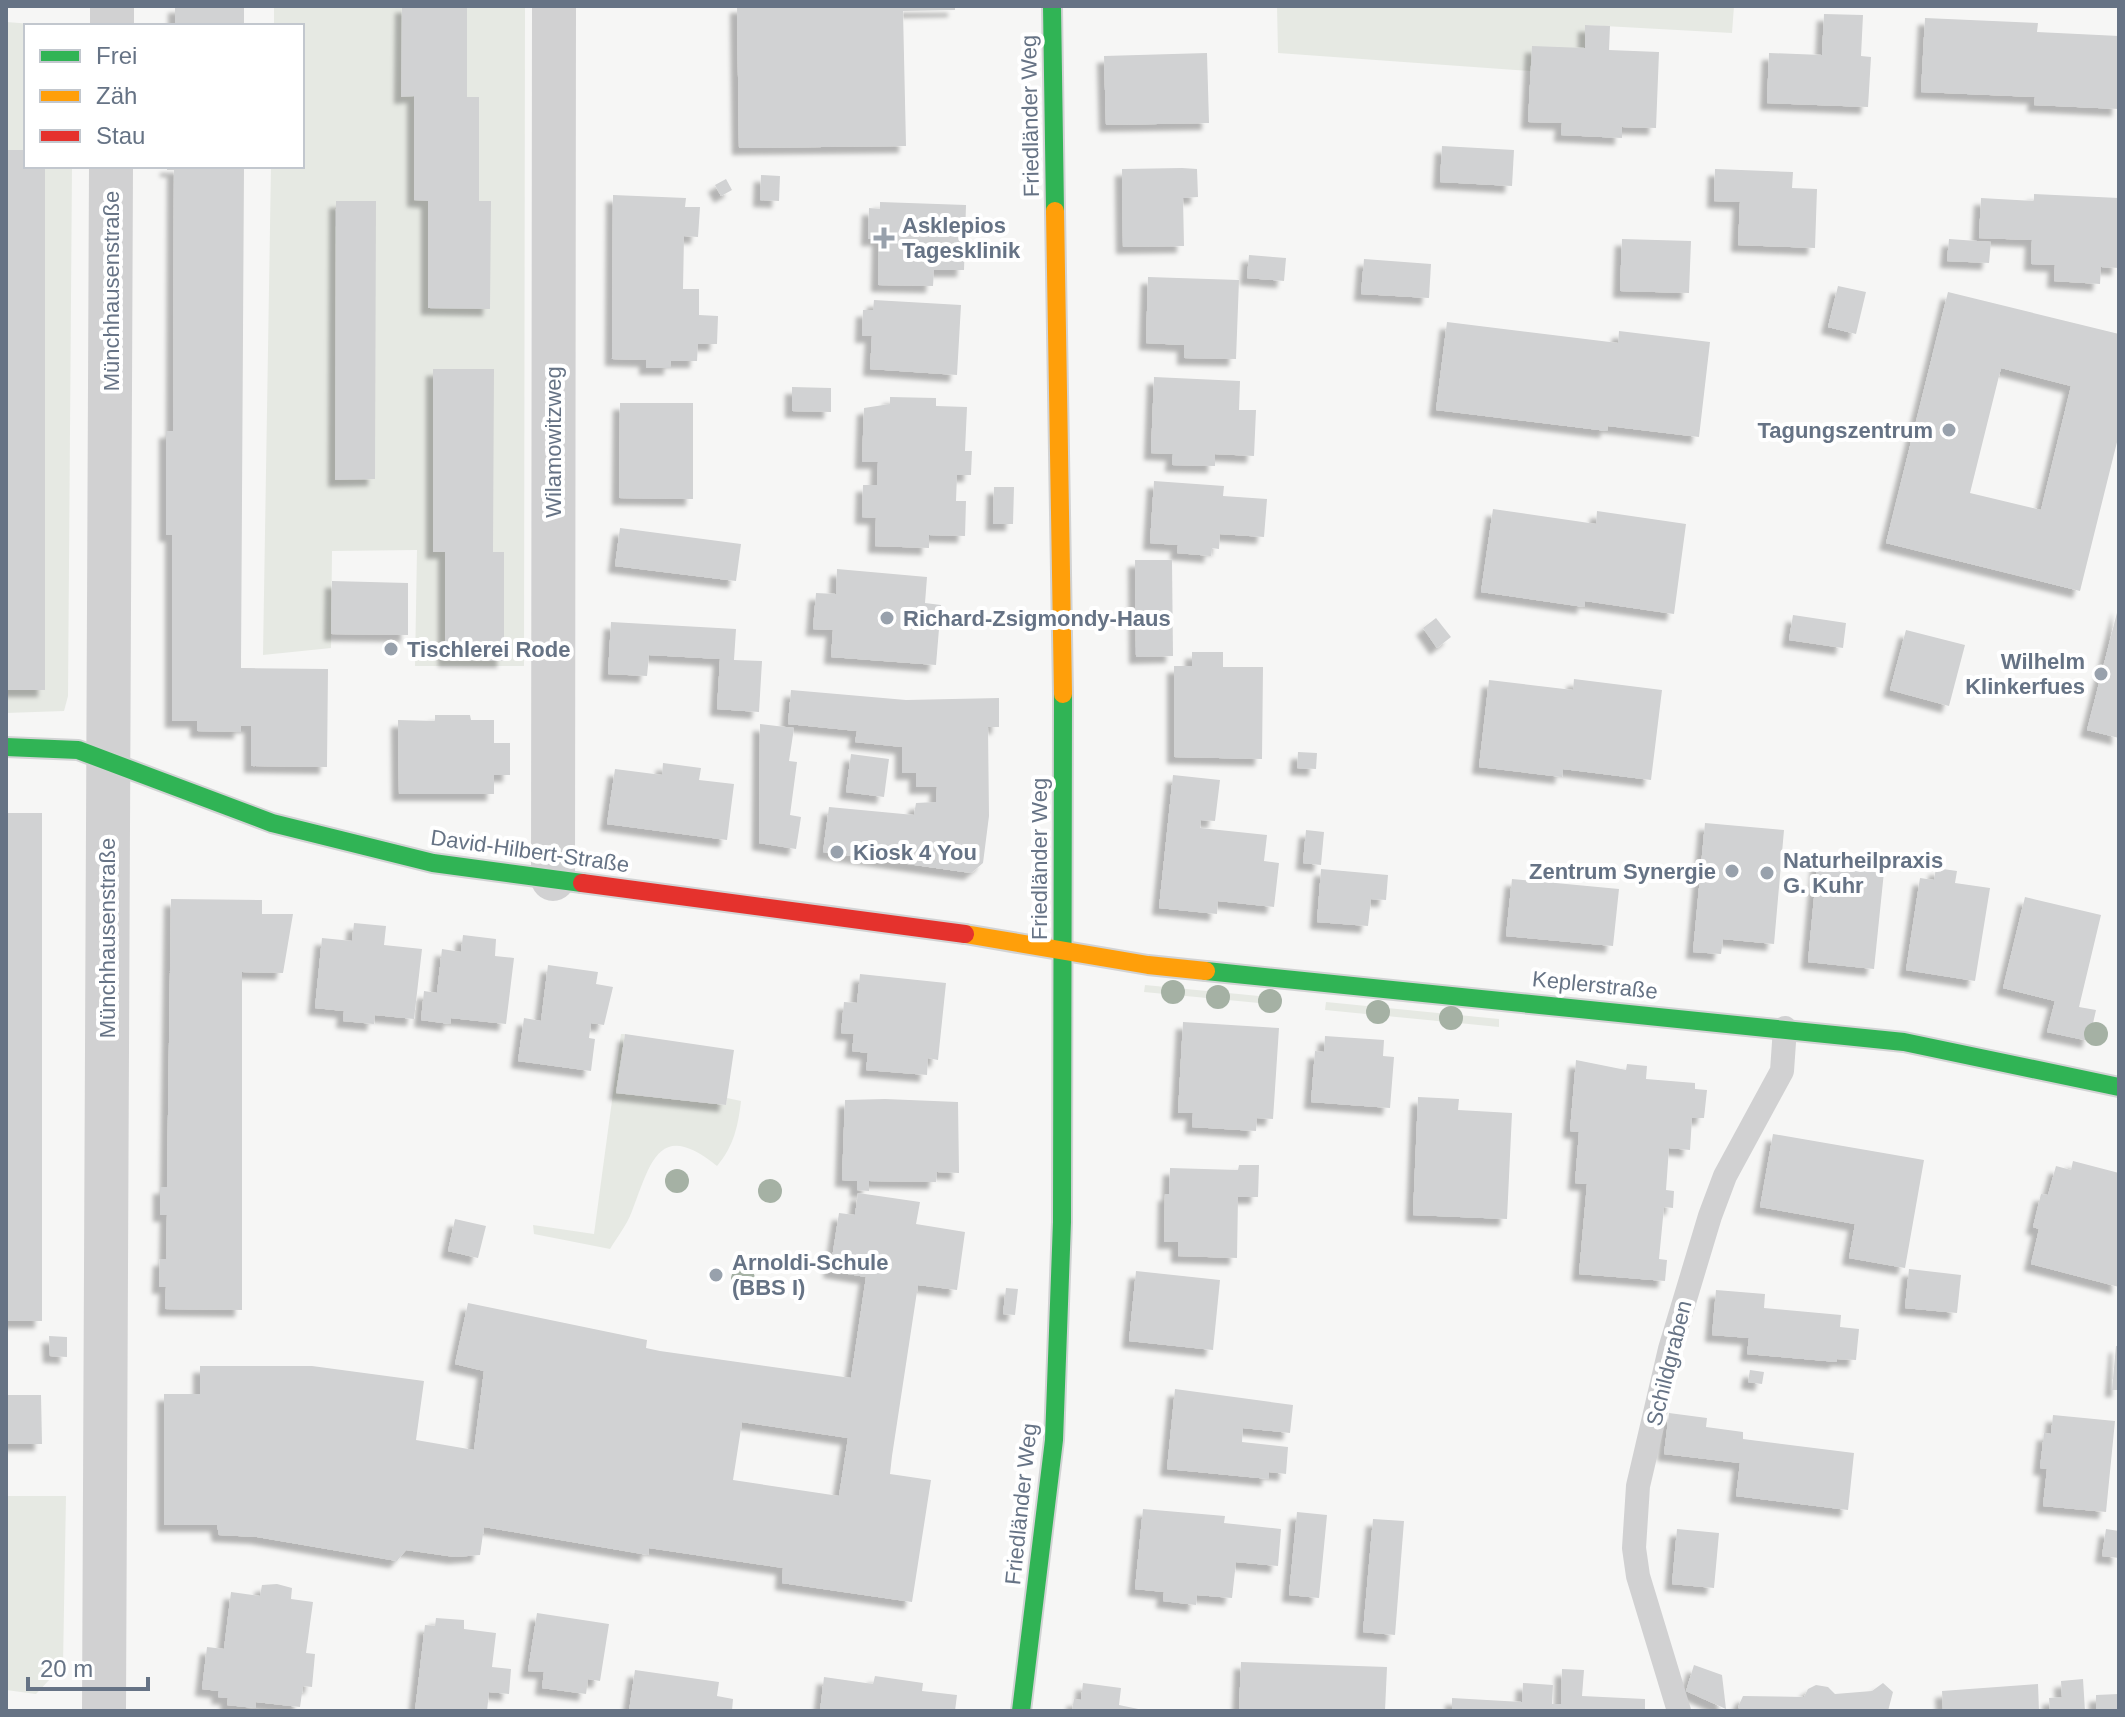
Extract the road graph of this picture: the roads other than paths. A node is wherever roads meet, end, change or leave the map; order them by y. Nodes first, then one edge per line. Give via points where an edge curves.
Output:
1 (554, 6) edge
2 (1052, 6) edge
3 (111, 168) edge
4 (6, 747) edge
5 (108, 761) junction
6 (553, 879) junction
7 (1062, 949) junction
8 (1785, 1028) junction
9 (2119, 1087) edge
10 (104, 1711) edge
11 (1021, 1711) edge
12 (1679, 1711) edge

1 - 6 street, Wilamowitzweg
2 - 7 street, Friedländer Weg
3 - 5 street, Münchhausenstraße
4 - 5 street, David-Hilbert-Straße via 59,747
5 - 6 street, David-Hilbert-Straße via 245,814 343,843 433,863
5 - 10 street, Münchhausenstraße
6 - 7 street, David-Hilbert-Straße
7 - 8 street, Keplerstraße via 1148,965
7 - 11 street, Friedländer Weg via 1062,1222 1054,1440
8 - 9 street, Keplerstraße via 1904,1042
8 - 12 lane, Schildgraben via 1782,1071 1725,1176 1710,1216 1670,1349 1638,1486 1638,1576

